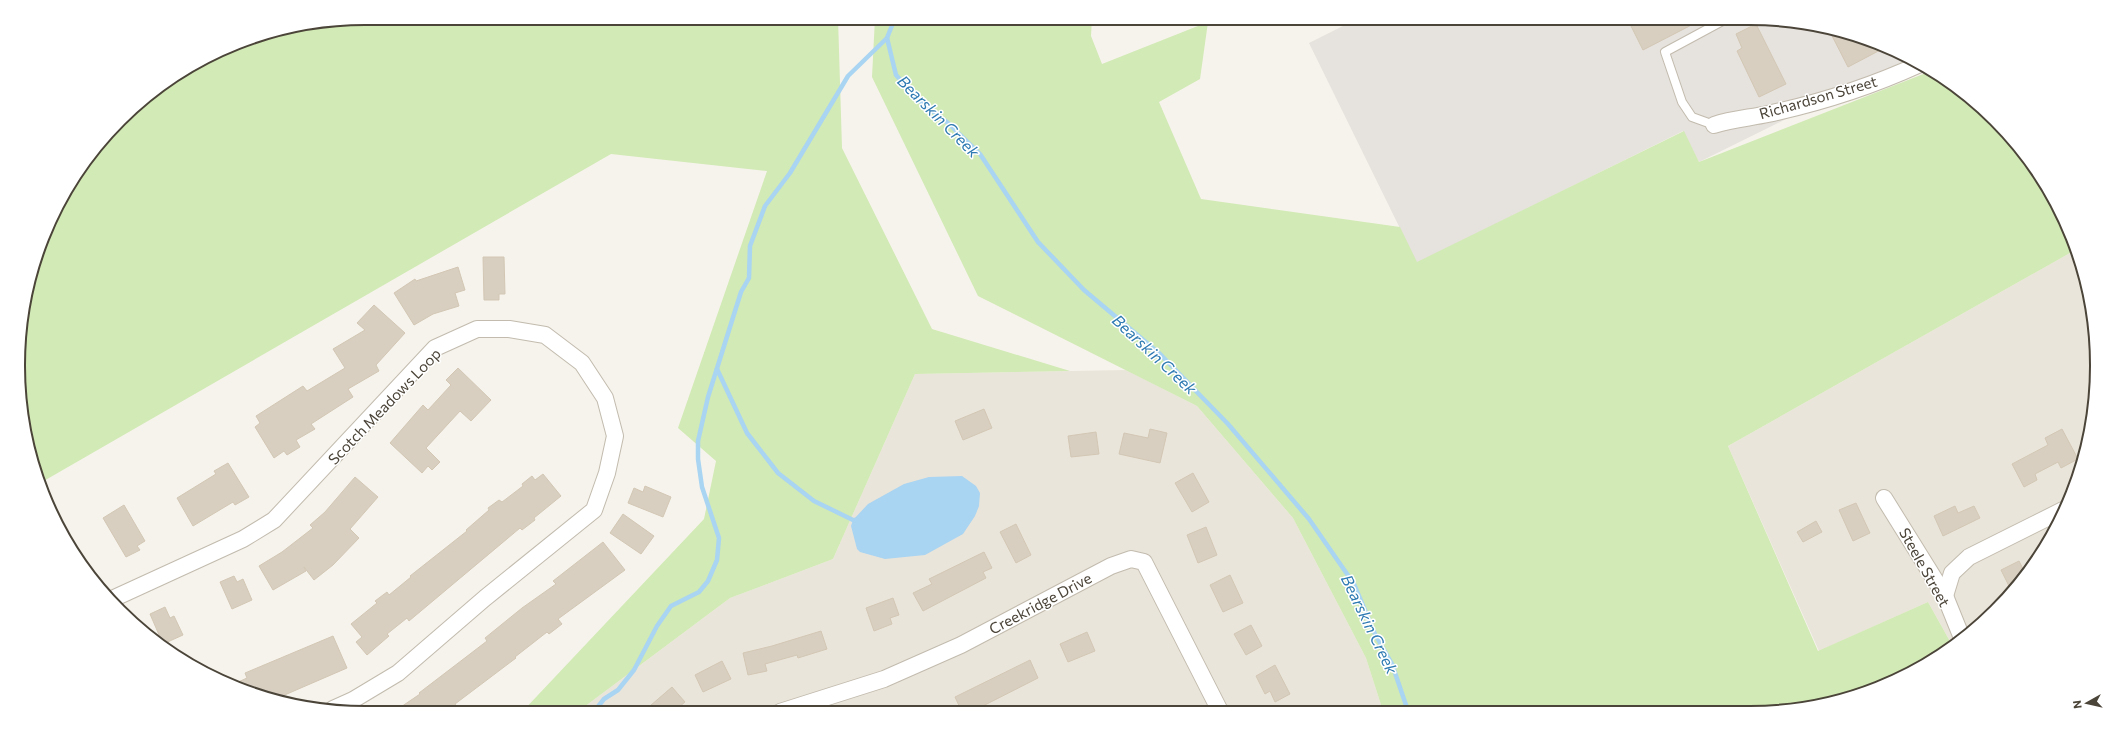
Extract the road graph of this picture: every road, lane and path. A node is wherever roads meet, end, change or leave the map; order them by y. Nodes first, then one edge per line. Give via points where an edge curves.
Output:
1 (1715, 25) edge
2 (1913, 67) edge
3 (1714, 125) joint
4 (1884, 498) dead end
5 (2056, 513) edge
6 (1945, 596) junction
7 (116, 597) edge
8 (1960, 633) edge
9 (342, 705) edge
10 (799, 706) edge
11 (1217, 706) edge

1 - 3 lane via 1665,52 1682,102 1692,117
2 - 3 street, Richardson Street via 1852,91 1768,114
4 - 6 street, Steele Street
5 - 6 street via 1970,557 1952,573
6 - 8 street, Steele Street
7 - 9 street, Scotch Meadows Loop via 243,539 274,520 436,348 477,329 509,329 545,335 582,363 605,398 615,436 607,474 594,510 485,598 398,673
10 - 11 street, Creekridge Drive via 884,679 961,645 1130,559 1144,562

